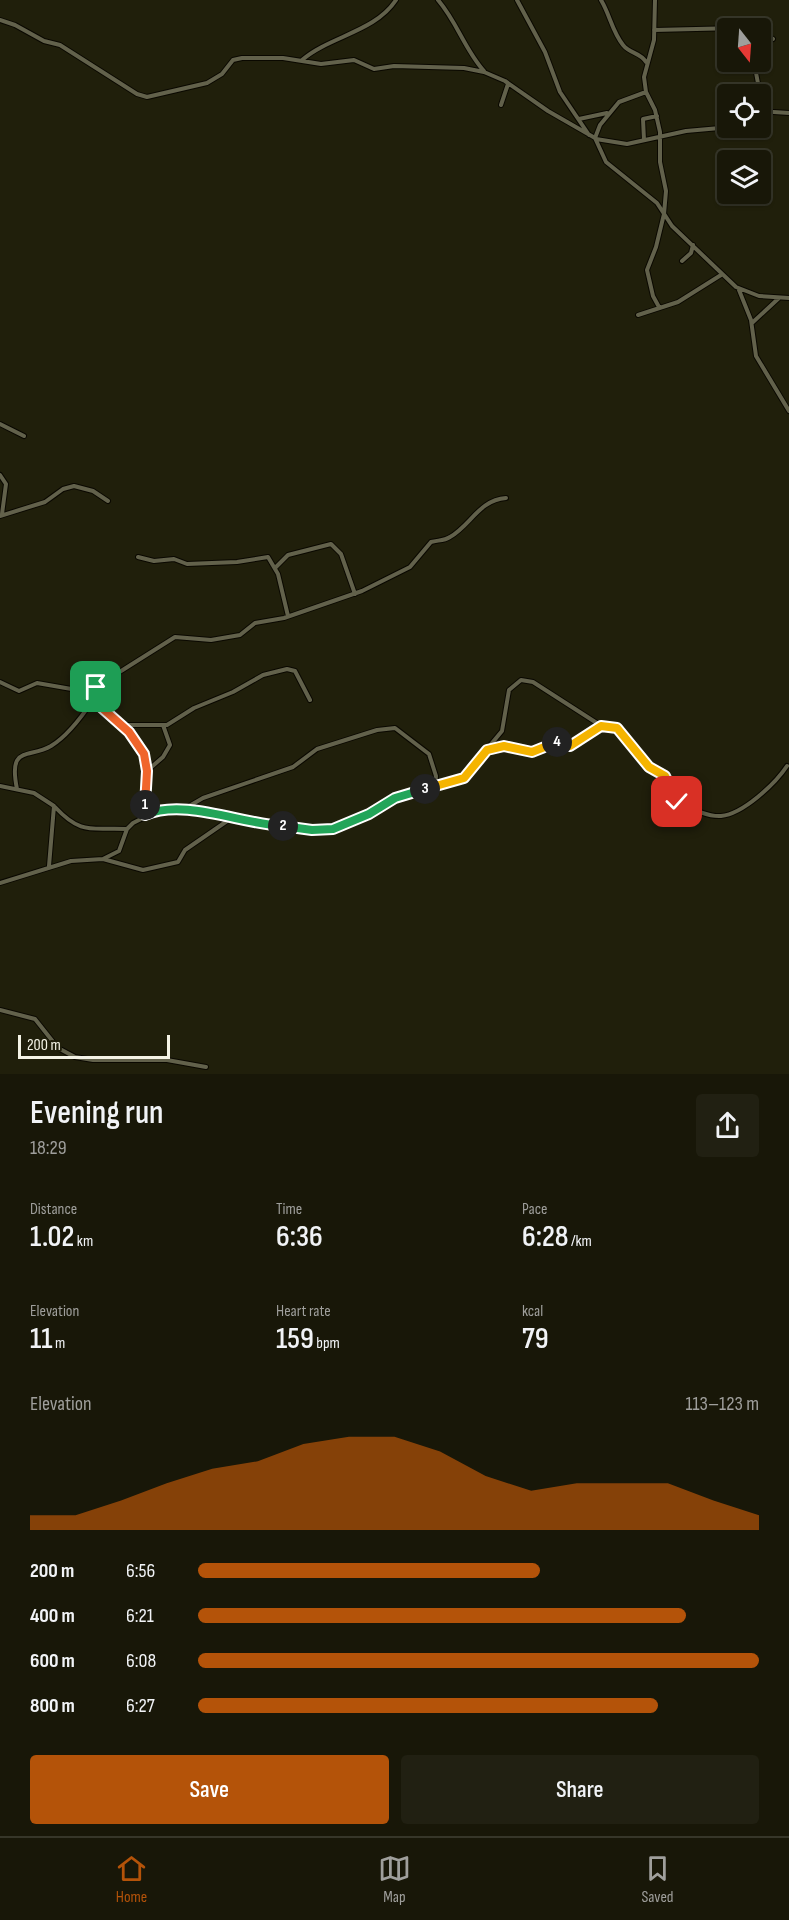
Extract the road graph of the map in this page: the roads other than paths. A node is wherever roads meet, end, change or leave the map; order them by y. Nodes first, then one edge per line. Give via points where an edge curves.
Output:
1 (396, 0) edge
2 (438, 0) edge
3 (517, 0) edge
4 (601, 0) edge
5 (655, 0) edge
6 (0, 20) edge
7 (717, 28) edge
8 (654, 30) junction
9 (302, 61) junction
10 (646, 62) junction
11 (484, 72) junction
12 (508, 84) junction
13 (646, 92) junction
14 (501, 105) dead end
15 (611, 112) junction
16 (771, 112) edge
17 (789, 113) edge
18 (657, 116) junction
19 (578, 119) junction
20 (717, 128) edge
21 (589, 135) junction
22 (660, 138) junction
23 (595, 139) junction
24 (644, 140) junction
25 (664, 214) junction
26 (693, 244) junction
27 (682, 261) dead end
28 (722, 275) junction
29 (739, 289) junction
30 (779, 297) junction
31 (789, 298) edge
32 (659, 307) junction
33 (638, 315) dead end
34 (751, 324) junction
35 (789, 411) edge
36 (0, 423) edge
37 (24, 436) dead end
38 (0, 475) edge
39 (506, 498) dead end
40 (108, 501) dead end
41 (1, 515) edge
42 (138, 557) dead end
43 (276, 568) junction
44 (355, 594) junction
45 (288, 617) junction
46 (0, 682) edge
47 (103, 686) junction
48 (78, 691) junction
49 (93, 700) junction
50 (310, 700) dead end
51 (121, 725) junction
52 (163, 725) junction
53 (601, 726) junction
54 (487, 750) junction
55 (787, 766) dead end
56 (147, 771) junction
57 (0, 786) edge
58 (435, 787) junction
59 (17, 789) junction
60 (54, 806) junction
61 (181, 810) junction
62 (145, 815) junction
63 (230, 819) junction
64 (127, 829) junction
65 (103, 859) junction
66 (50, 866) junction
67 (0, 883) edge
68 (0, 1010) edge
69 (206, 1067) dead end

1 - 9 street via 376,19 326,43
2 - 11 street
3 - 19 street via 545,52 560,92
4 - 10 street via 616,35
5 - 8 street
6 - 9 street via 60,45 147,97 207,83 242,57
7 - 8 street
8 - 10 street
9 - 11 street via 321,64 354,60 374,69 394,66
10 - 13 street
11 - 12 street
12 - 14 street
12 - 21 street
13 - 15 street via 623,99
13 - 18 street
15 - 19 street
15 - 23 street
16 - 17 street
18 - 22 street
18 - 24 street via 643,119
19 - 21 street
20 - 22 street via 686,130
21 - 23 street
22 - 24 street
22 - 25 street via 666,191
23 - 24 street via 627,144
23 - 25 street via 606,162 657,203
25 - 26 street
25 - 32 street via 647,270
26 - 27 street
26 - 28 street
28 - 29 street
28 - 32 street via 678,302
29 - 30 street
29 - 34 street
30 - 31 street
30 - 34 street
32 - 33 street
34 - 35 street via 756,356
36 - 37 street
38 - 41 street via 6,484
39 - 44 street via 479,508 450,537 431,542 403,572
40 - 41 street via 86,488 74,486 45,502
42 - 43 street via 154,561 174,559 187,564 268,557
43 - 44 street via 288,555 331,544 341,554
43 - 45 street
44 - 45 street
45 - 47 street via 255,623 240,634 217,639 175,636
46 - 48 street via 19,692 37,684
47 - 48 street
47 - 49 street
48 - 49 street
49 - 51 street
49 - 59 street via 52,745 20,756 16,765
50 - 52 street via 295,672 282,669
51 - 52 street
51 - 56 street via 144,754
52 - 56 street via 170,745
53 - 54 street via 570,746 557,741 532,752 504,746
53 - 54 street via 533,682 521,680 508,690 502,732
53 - 55 street via 618,729 649,767 665,776 677,802 711,815 739,809 773,785
54 - 58 street via 464,778
56 - 62 street
57 - 59 street
58 - 61 street via 429,754 392,727 317,748 293,767 203,798
58 - 63 street via 398,796 369,814 328,830
59 - 60 street via 34,793
60 - 64 street via 84,829
60 - 66 street
61 - 62 street via 159,810
61 - 63 street
62 - 64 street
63 - 65 street via 184,851 178,862 143,870
64 - 65 street via 119,852
65 - 66 street
66 - 67 street
68 - 69 street via 35,1019 58,1048 75,1057 167,1060

